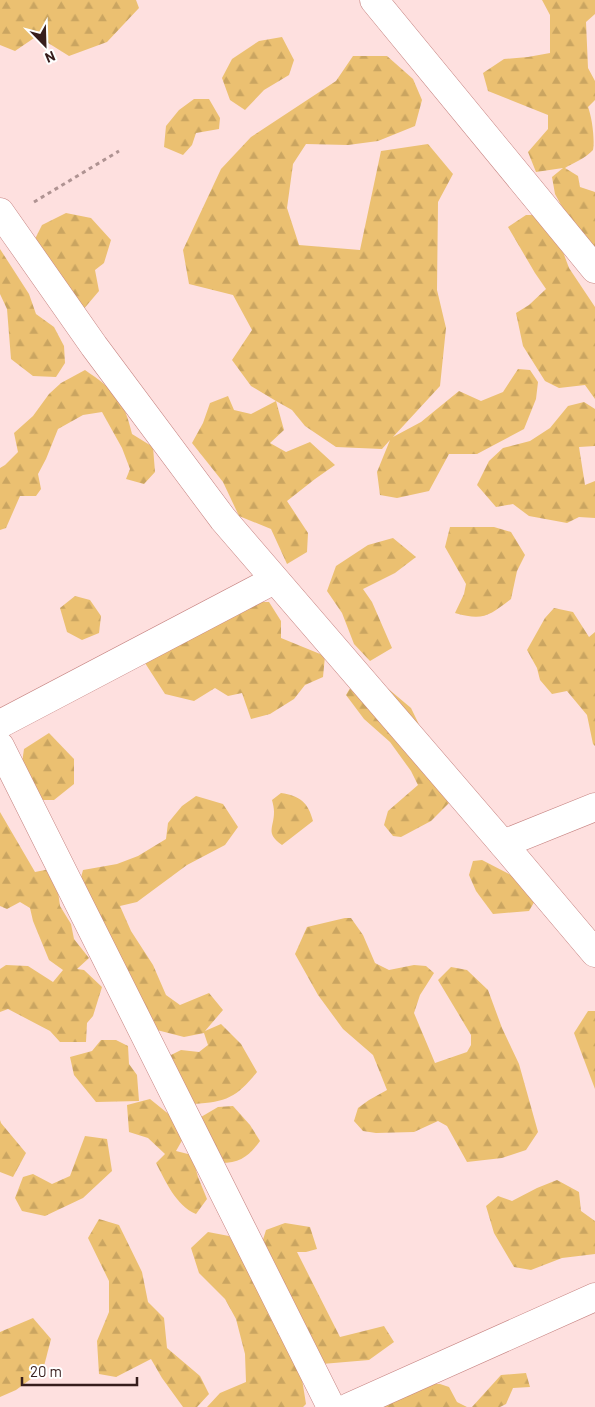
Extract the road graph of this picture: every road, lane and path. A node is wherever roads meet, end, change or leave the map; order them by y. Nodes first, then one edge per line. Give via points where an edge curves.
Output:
1 (374, 0) edge
2 (119, 151) dead end
3 (2, 217) edge
4 (595, 269) edge
5 (274, 580) junction
6 (0, 724) edge
7 (0, 746) edge
8 (595, 808) edge
9 (503, 844) junction
10 (595, 953) edge
11 (595, 1297) edge
12 (331, 1407) edge
13 (349, 1407) edge

1 - 4 street
2 - 3 path
3 - 5 street via 163,440
5 - 6 street
5 - 9 street
7 - 12 street
8 - 9 street
9 - 10 street
11 - 13 street

